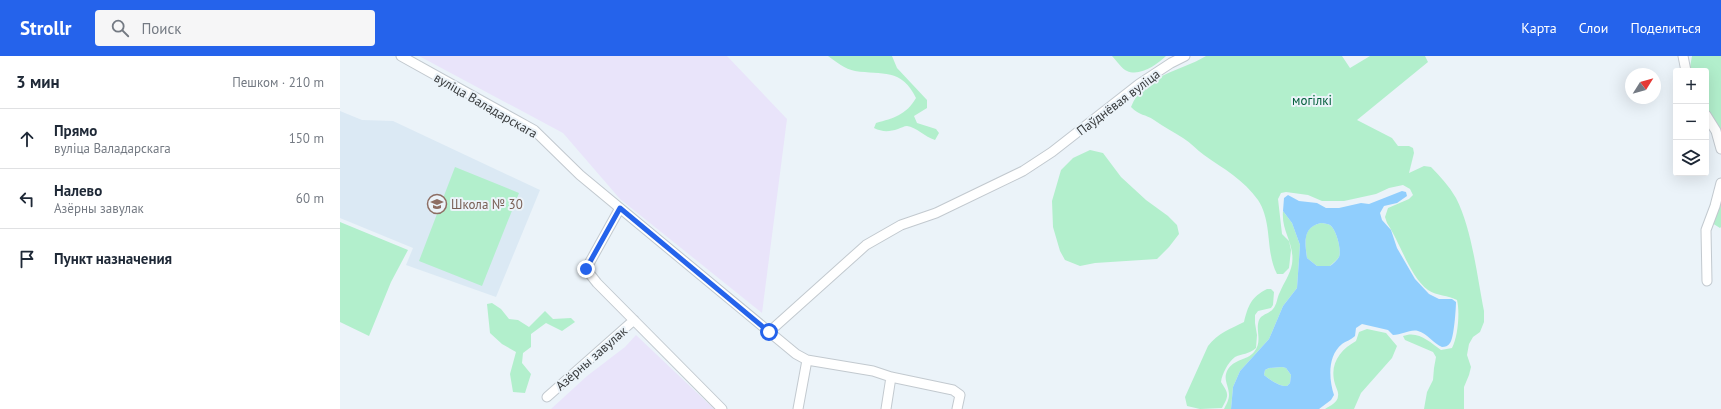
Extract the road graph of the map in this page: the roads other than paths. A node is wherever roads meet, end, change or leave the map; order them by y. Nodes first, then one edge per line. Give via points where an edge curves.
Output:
1 (401, 56) edge
2 (1186, 56) edge
3 (1683, 56) edge
4 (1685, 68) edge
5 (1709, 120) edge
6 (1721, 149) edge
7 (1721, 183) edge
8 (620, 208) junction
9 (1707, 280) dead end
10 (634, 320) junction
11 (769, 332) junction
12 (807, 360) junction
13 (891, 377) junction
14 (547, 397) dead end
15 (722, 409) edge
16 (798, 409) edge
17 (886, 409) edge
18 (957, 409) edge

1 - 8 street, вуліца Валадарскага via 534,130 580,175
2 - 11 street, Паўднёвая вуліца via 1139,84 1052,152 1023,171 936,214 902,225 866,245
3 - 4 street
5 - 6 street via 1716,131
7 - 9 street via 1706,230
8 - 10 street, Азёрны завулак via 586,269
8 - 11 street, вуліца Валадарскага
10 - 14 street, Азёрны завулак
10 - 15 street, Азёрны завулак
11 - 12 street, вуліца Валадарскага
12 - 13 street via 873,371
12 - 16 street
13 - 17 street
13 - 18 street via 953,390 960,395

